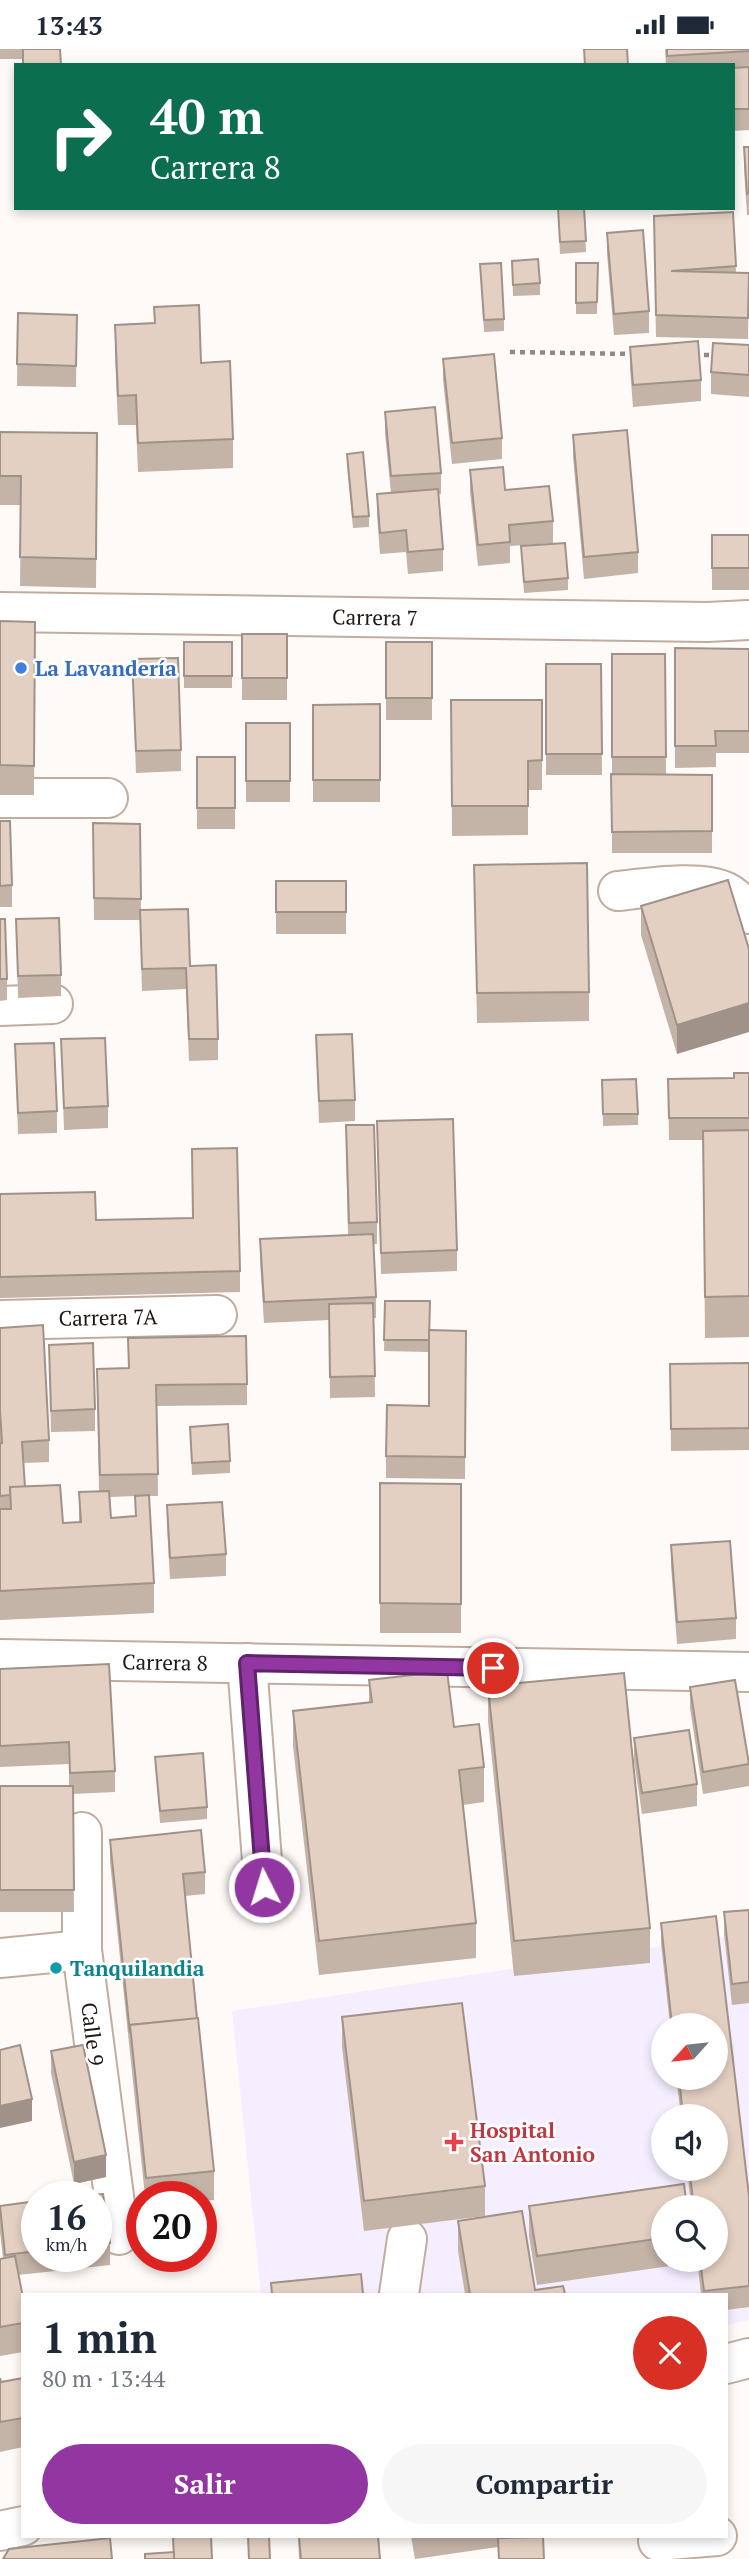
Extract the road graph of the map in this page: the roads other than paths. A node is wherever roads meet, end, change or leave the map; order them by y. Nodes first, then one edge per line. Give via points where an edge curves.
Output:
1 (0, 611) edge
2 (749, 620) edge
3 (0, 798) edge
4 (108, 798) dead end
5 (618, 891) dead end
6 (749, 914) edge
7 (53, 1004) dead end
8 (0, 1006) edge
9 (217, 1315) dead end
10 (0, 1320) edge
11 (0, 1659) edge
12 (247, 1663) junction
13 (749, 1672) edge
14 (82, 1832) dead end
15 (264, 1887) dead end
16 (82, 1950) junction
17 (0, 1958) edge
18 (119, 2235) dead end
19 (407, 2239) dead end
20 (399, 2293) edge
21 (749, 2358) edge
22 (728, 2363) edge
23 (21, 2526) edge
24 (0, 2531) edge
25 (749, 2531) edge
26 (728, 2535) edge
27 (693, 2538) edge
28 (658, 2541) dead end

1 - 2 street, Carrera 7
3 - 4 street
5 - 6 street via 687,884 725,891
7 - 8 street
9 - 10 street, Carrera 7A
11 - 12 street, Carrera 8
12 - 13 street, Carrera 8
12 - 15 street
14 - 16 street, Calle 9
16 - 17 street
16 - 18 street, Calle 9
19 - 20 street
21 - 22 street
23 - 24 street
25 - 26 street
27 - 28 street

